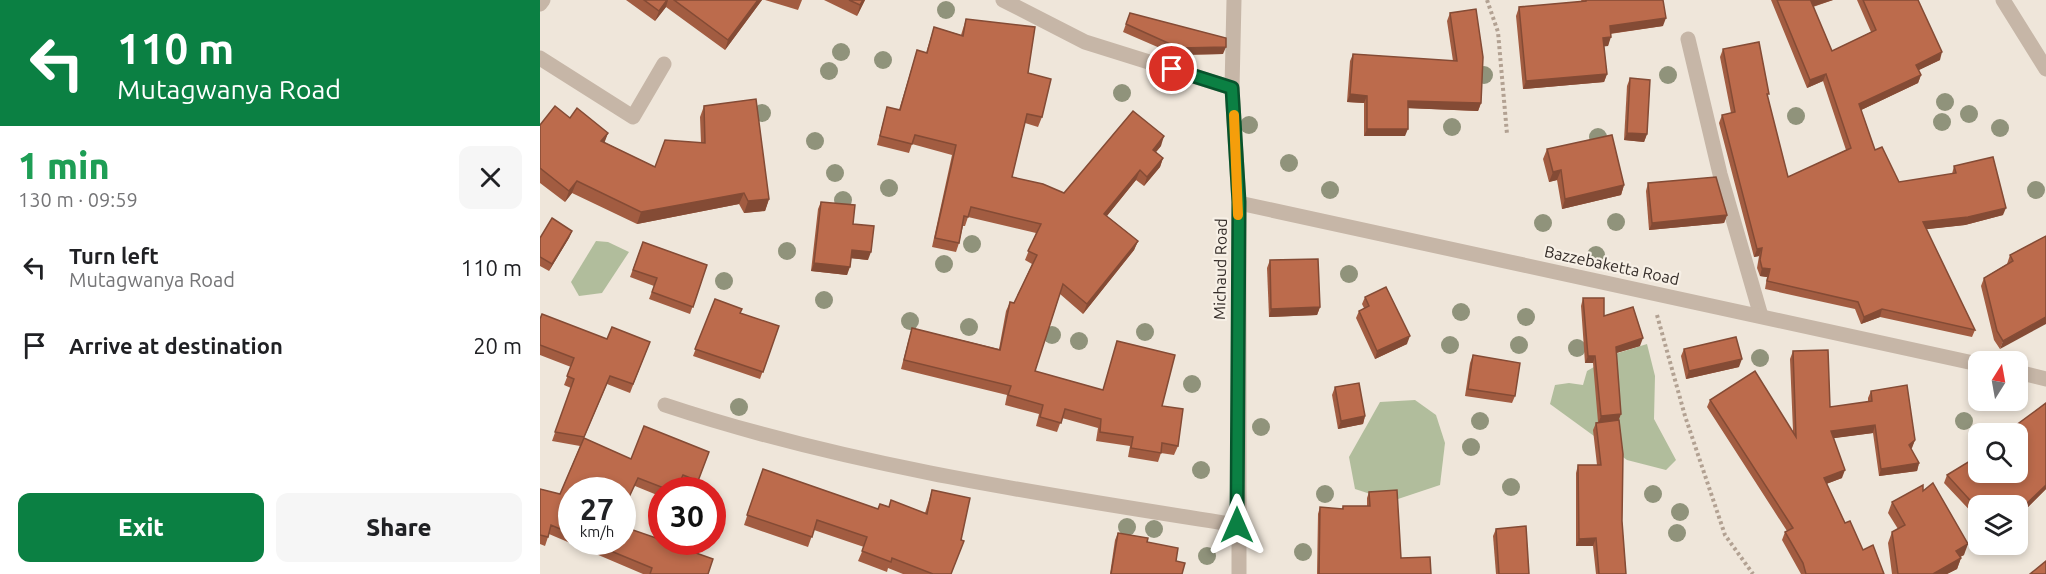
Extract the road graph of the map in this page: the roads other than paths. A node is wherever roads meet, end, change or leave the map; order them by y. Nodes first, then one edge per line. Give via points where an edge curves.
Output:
1 (543, 0) edge
2 (1003, 0) edge
3 (1234, 0) edge
4 (2002, 0) edge
5 (540, 4) edge
6 (1688, 39) dead end
7 (540, 58) edge
8 (664, 64) dead end
9 (2046, 69) edge
10 (1232, 88) junction
11 (1239, 202) junction
12 (1761, 316) junction
13 (1968, 362) edge
14 (2028, 374) edge
15 (2046, 379) edge
16 (665, 405) dead end
17 (1237, 525) junction
18 (1239, 574) edge

1 - 5 street
2 - 10 street via 1085,42
3 - 10 street, Michaud Road
4 - 9 street
6 - 12 street via 1720,174
7 - 8 street via 633,117
10 - 11 street, Michaud Road
11 - 12 street, Bazzebaketta Road
11 - 17 street, Michaud Road
12 - 13 street, Bazzebaketta Road
14 - 15 street
16 - 17 street via 757,433 890,464
17 - 18 street, Michaud Road

